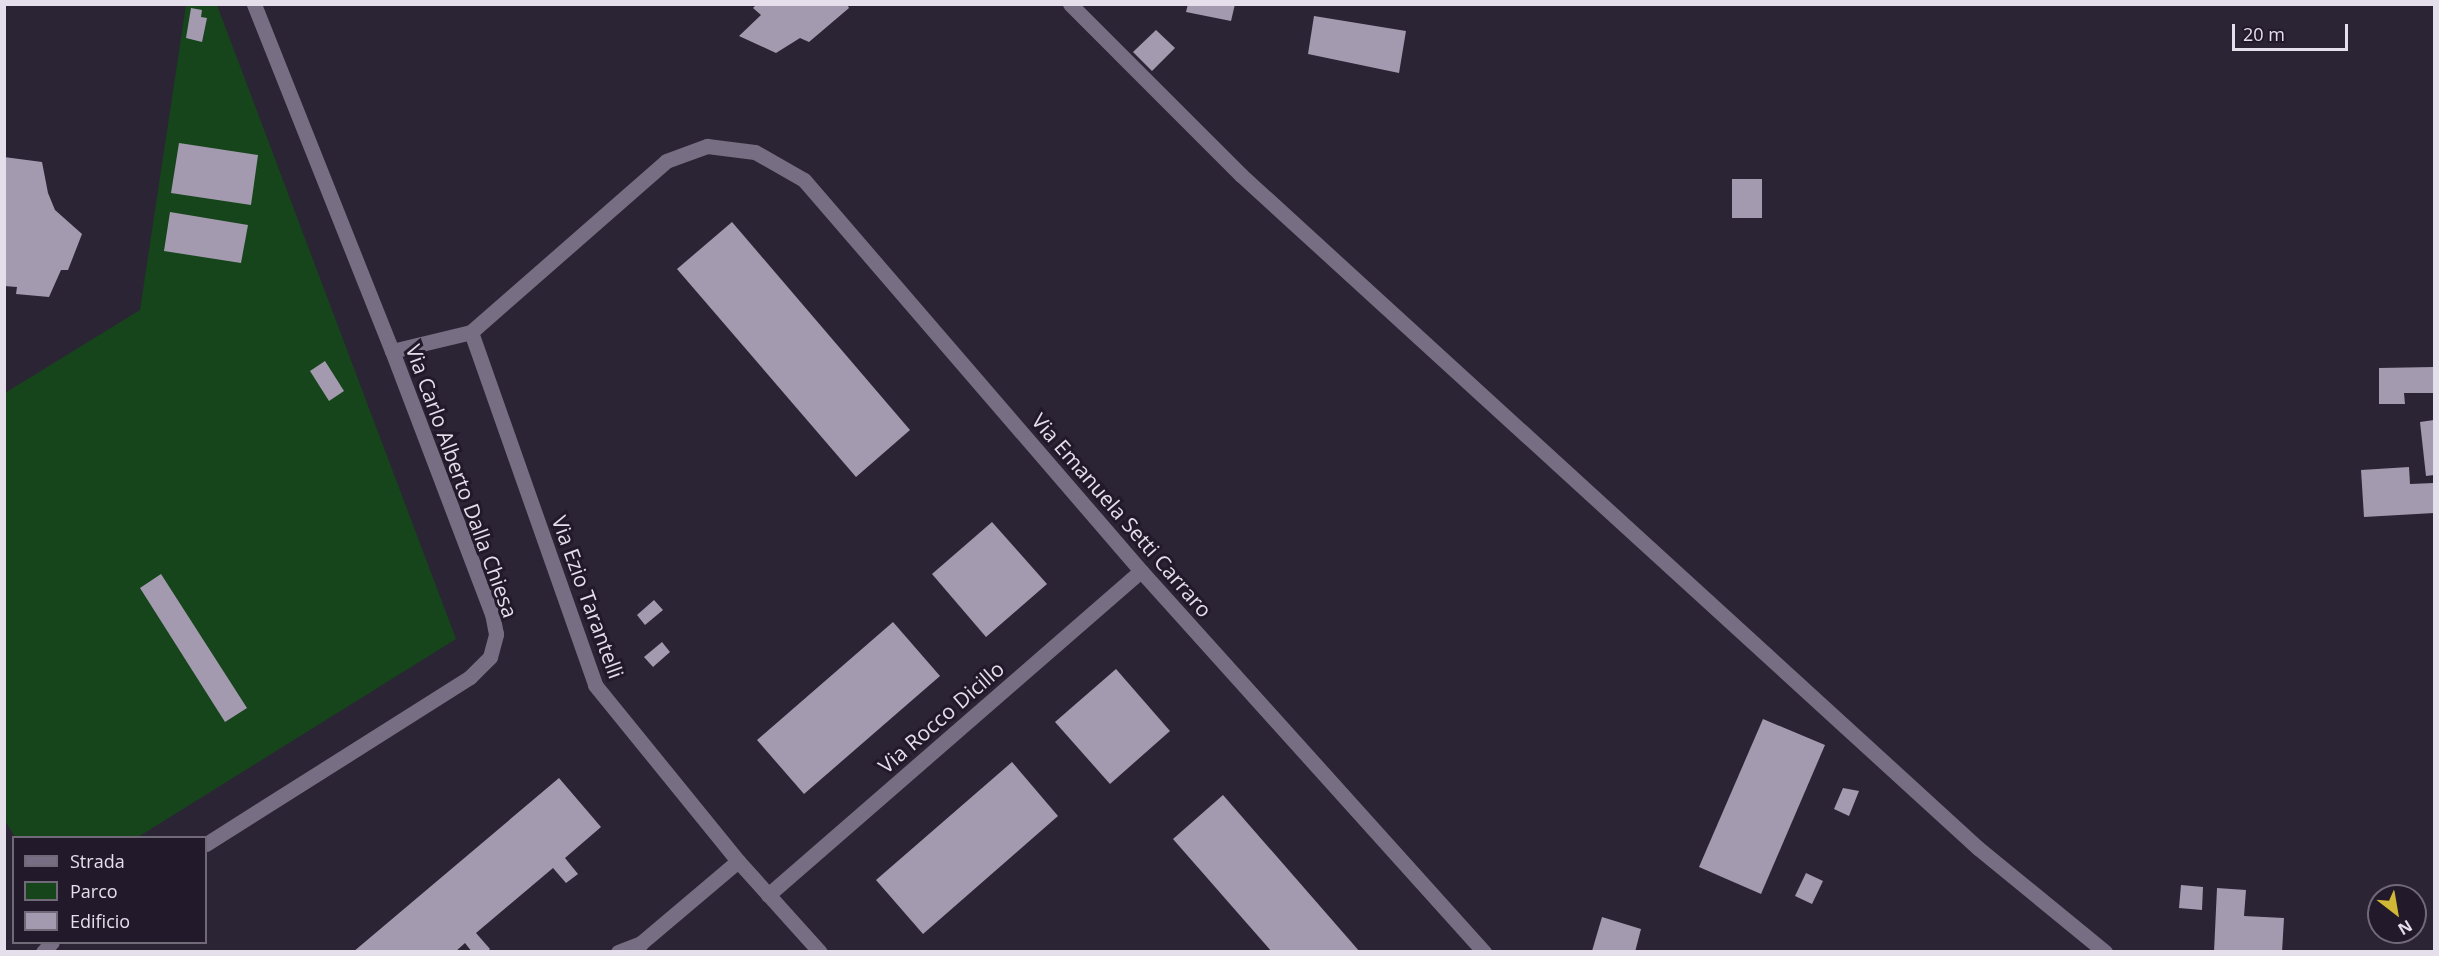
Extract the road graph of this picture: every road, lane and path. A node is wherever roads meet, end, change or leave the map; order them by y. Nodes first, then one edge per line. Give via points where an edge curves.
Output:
1 (254, 4) edge
2 (1070, 4) edge
3 (471, 332) junction
4 (392, 351) junction
5 (1142, 571) junction
6 (207, 843) edge
7 (738, 861) junction
8 (768, 895) junction
9 (638, 947) edge
10 (618, 951) edge
11 (819, 951) edge
12 (1484, 951) edge
13 (2105, 951) edge

1 - 4 street, Via Carlo Alberto Dalla Chiesa
2 - 13 street via 1241,175 1978,848
3 - 4 street
3 - 5 street, Via Emanuela Setti Carraro via 666,161 707,146 755,152 804,180
3 - 7 street, Via Ezio Tarantelli via 595,685
4 - 6 street, Via Carlo Alberto Dalla Chiesa via 492,614 496,634 490,657 470,677
5 - 8 street, Via Rocco Dicillo
5 - 12 street, Via Emanuela Setti Carraro
7 - 8 street, Via Ezio Tarantelli
7 - 9 street
8 - 11 street, Via Ezio Tarantelli
9 - 10 street

